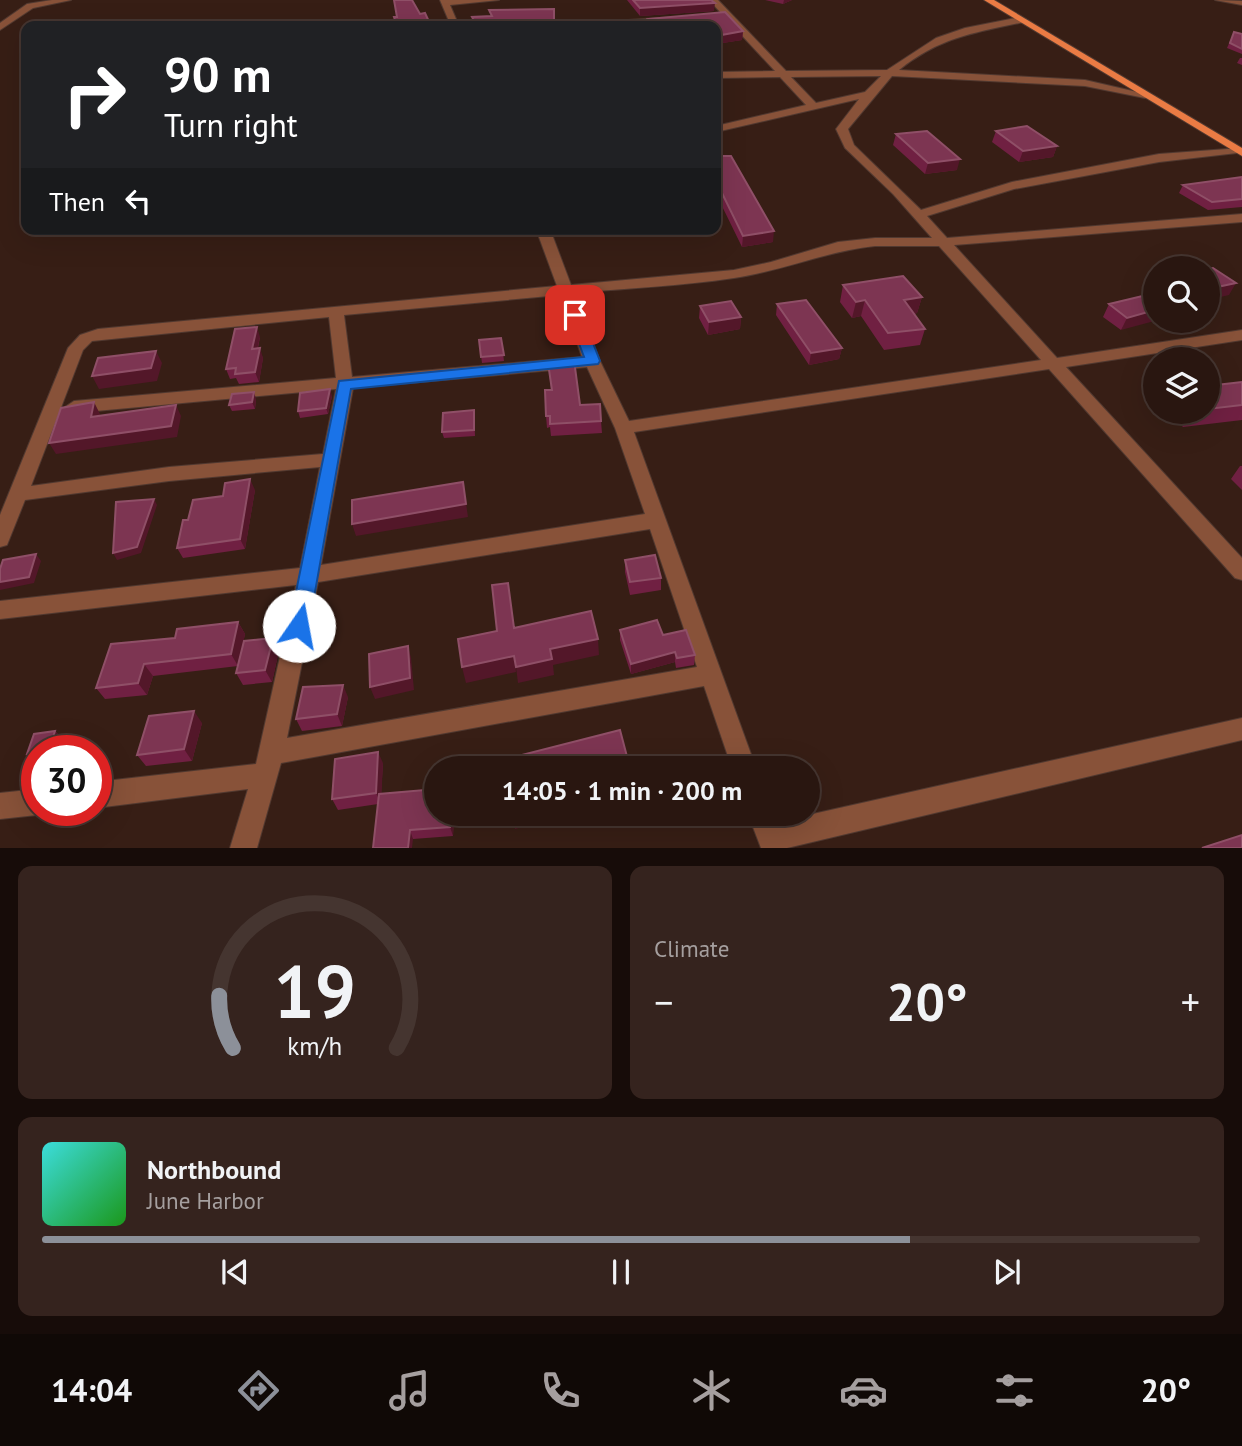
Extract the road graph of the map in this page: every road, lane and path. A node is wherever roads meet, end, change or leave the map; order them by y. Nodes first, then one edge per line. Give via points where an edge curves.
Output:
1 (66, 0) edge
2 (495, 0) edge
3 (713, 0) edge
4 (988, 0) edge
5 (1219, 0) edge
6 (444, 2) edge
7 (1242, 3) edge
8 (727, 15) junction
9 (714, 16) edge
10 (687, 18) edge
11 (1021, 20) junction
12 (452, 21) edge
13 (647, 21) edge
14 (0, 27) edge
15 (781, 72) junction
16 (891, 73) junction
17 (721, 75) edge
18 (864, 95) junction
19 (1145, 95) junction
20 (814, 107) junction
21 (721, 129) edge
22 (1240, 152) edge
23 (917, 215) junction
24 (1242, 218) edge
25 (545, 235) edge
26 (943, 242) junction
27 (566, 292) junction
28 (336, 313) junction
29 (1242, 335) edge
30 (592, 361) junction
31 (1049, 362) junction
32 (345, 385) junction
33 (53, 409) junction
34 (624, 428) junction
35 (330, 460) junction
36 (20, 494) junction
37 (657, 520) junction
38 (0, 539) edge
39 (1242, 572) edge
40 (309, 575) junction
41 (0, 610) edge
42 (710, 675) junction
43 (1242, 729) edge
44 (740, 756) edge
45 (268, 764) junction
46 (112, 792) edge
47 (21, 804) edge
48 (0, 806) edge
49 (769, 833) edge
50 (243, 848) edge

1 - 14 street via 30,6
2 - 6 street
3 - 8 street
4 - 11 main road
5 - 7 street
6 - 12 street
8 - 9 street
8 - 15 street
10 - 13 street
11 - 16 street via 957,33 929,44
11 - 19 main road
15 - 16 street
15 - 17 street
15 - 20 street
16 - 18 street
16 - 19 street via 1085,83
18 - 20 street
18 - 23 street via 842,129 849,146
19 - 22 main road
20 - 21 street
22 - 23 street via 1159,158 1012,186
23 - 26 street
24 - 26 street
25 - 27 street
26 - 27 street via 838,246 733,274
26 - 31 street
27 - 28 street
27 - 30 street
28 - 32 street
28 - 33 street via 114,331 86,338 76,348
29 - 31 street
30 - 32 street
30 - 34 street
31 - 34 street
31 - 39 street
32 - 33 street
32 - 35 street
33 - 36 street
34 - 37 street
35 - 36 street via 169,474
35 - 40 street
36 - 38 street
37 - 40 street
37 - 42 street
40 - 41 street
40 - 45 street
42 - 44 street
42 - 45 street
43 - 49 street
45 - 46 street
45 - 50 street
47 - 48 street

